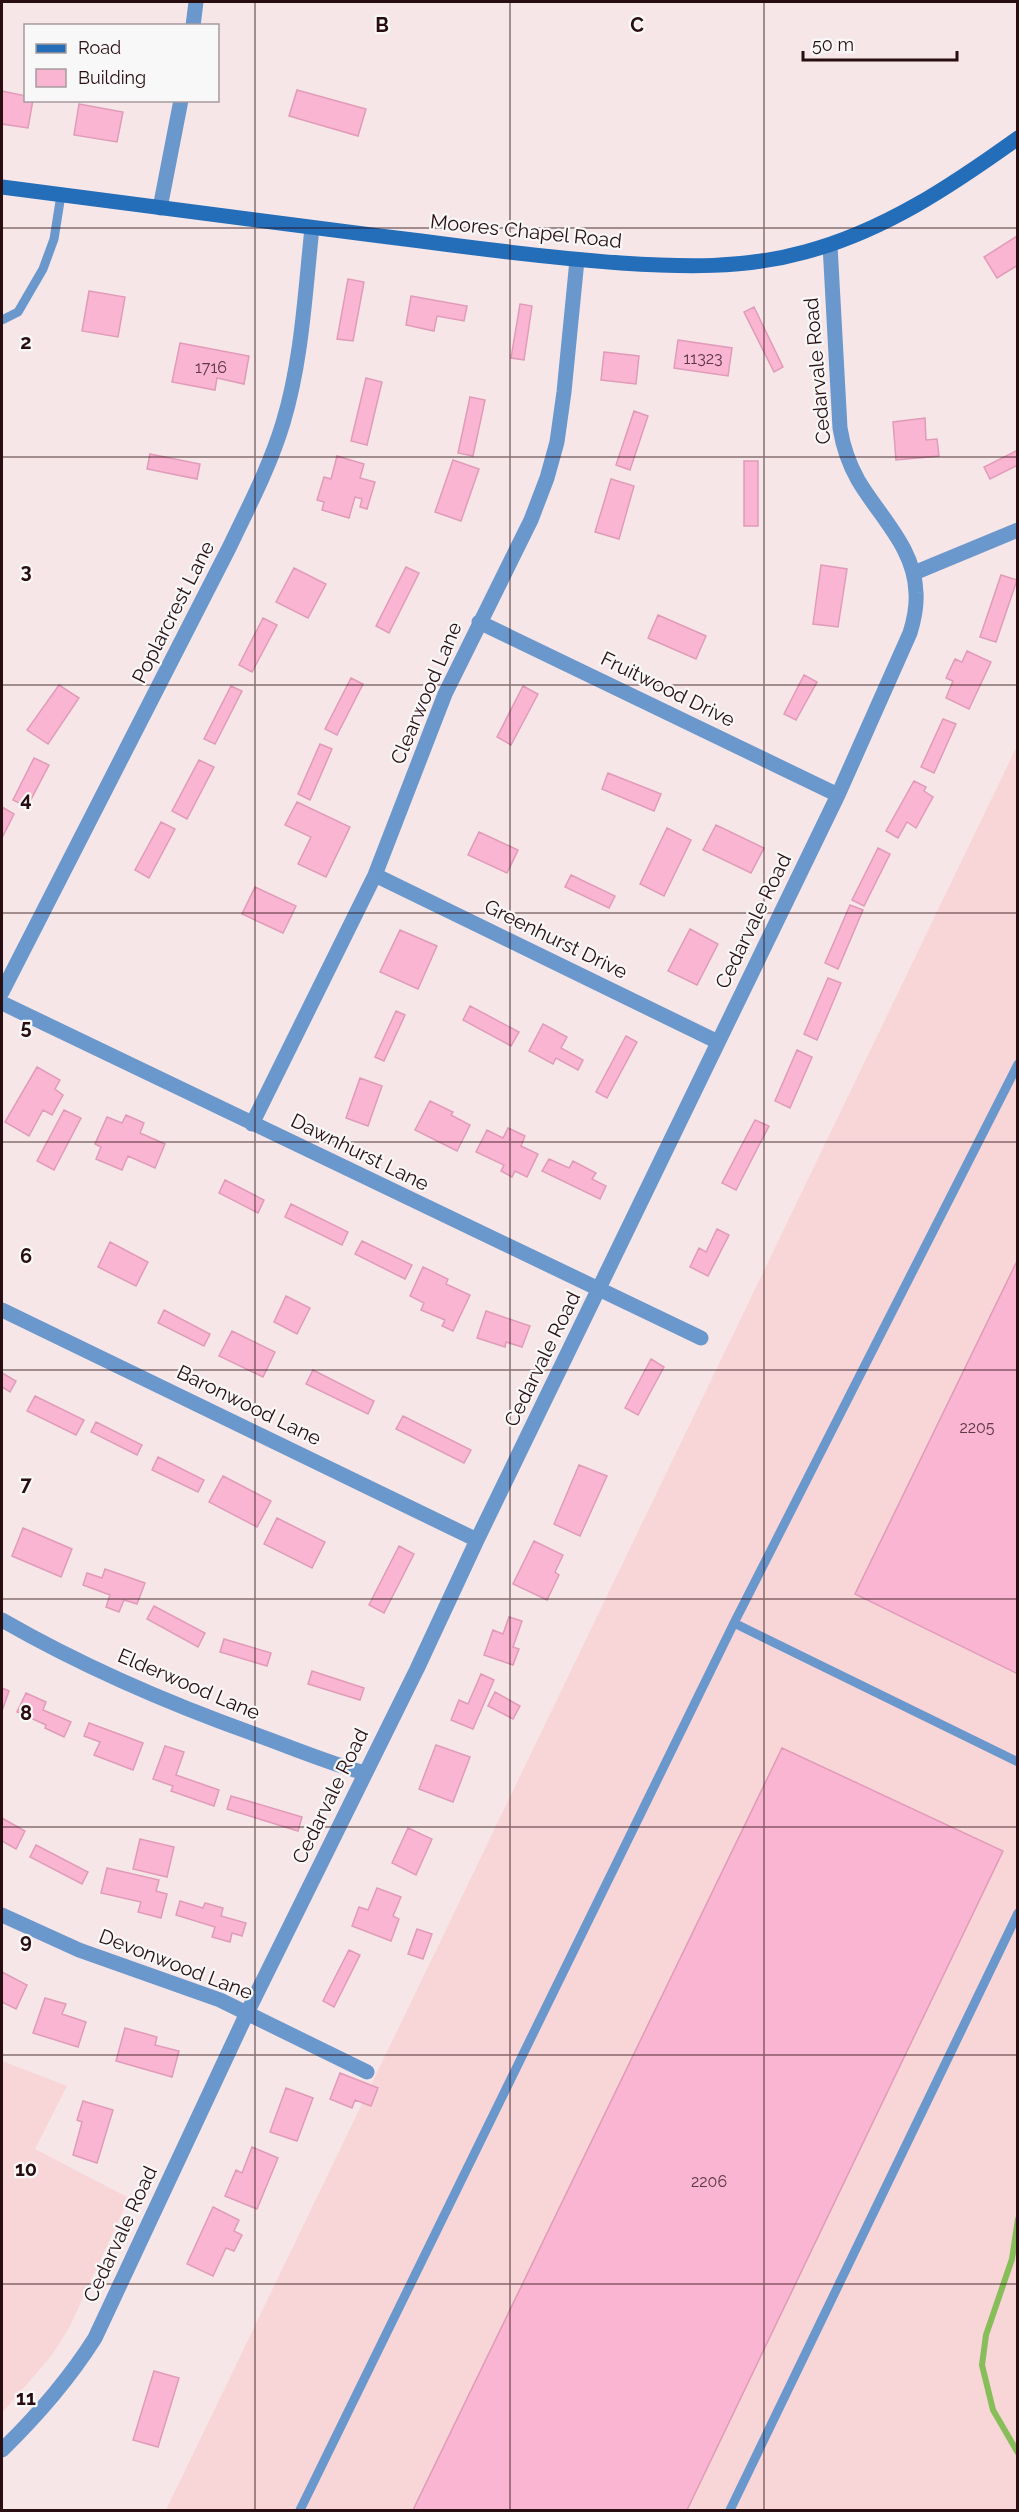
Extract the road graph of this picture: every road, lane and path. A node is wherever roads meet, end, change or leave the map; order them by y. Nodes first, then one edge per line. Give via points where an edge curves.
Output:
1 (196, 2) edge
2 (193, 24) edge
3 (181, 102) edge
4 (1017, 138) edge
5 (2, 187) edge
6 (60, 195) junction
7 (160, 208) junction
8 (312, 228) junction
9 (830, 245) junction
10 (577, 260) junction
11 (2, 320) edge
12 (1017, 530) edge
13 (914, 573) junction
14 (479, 622) junction
15 (838, 795) junction
16 (375, 875) junction
17 (2, 992) edge
18 (2, 1003) edge
19 (718, 1042) junction
20 (1017, 1064) edge
21 (252, 1124) junction
22 (600, 1289) junction
23 (2, 1310) edge
24 (701, 1338) dead end
25 (477, 1540) junction
26 (2, 1620) edge
27 (734, 1623) junction
28 (1017, 1762) edge
29 (365, 1773) junction
30 (1017, 1912) edge
31 (2, 1915) edge
32 (247, 2013) junction
33 (367, 2072) dead end
34 (2, 2450) edge
35 (300, 2511) edge
36 (730, 2511) edge

1 - 2 street
3 - 7 street
4 - 9 main road, Moores Chapel Road via 925,201
5 - 6 main road, Moores Chapel Road
6 - 7 main road, Moores Chapel Road
6 - 11 lane via 54,239 43,269 18,312
7 - 8 main road, Moores Chapel Road
8 - 10 main road, Moores Chapel Road
8 - 17 street, Poplarcrest Lane via 289,397 259,486
9 - 10 main road, Moores Chapel Road via 764,260 714,266
9 - 13 street, Cedarvale Road via 844,450
10 - 14 street, Clearwood Lane via 557,442 531,520
12 - 13 street
13 - 15 street, Cedarvale Road via 916,609 910,633
14 - 15 street, Fruitwood Drive
14 - 16 street, Clearwood Lane via 445,694
15 - 19 street, Cedarvale Road
16 - 19 street, Greenhurst Drive
16 - 21 street, Clearwood Lane
18 - 21 street, Dawnhurst Lane
19 - 22 street, Cedarvale Road
20 - 27 lane
21 - 22 street, Dawnhurst Lane
22 - 24 street, Dawnhurst Lane
22 - 25 street, Cedarvale Road
23 - 25 street, Baronwood Lane
25 - 29 street, Cedarvale Road
26 - 29 street, Elderwood Lane via 186,1709
27 - 28 lane
27 - 35 lane
29 - 32 street, Cedarvale Road
30 - 36 lane
31 - 32 street, Devonwood Lane via 79,1950
32 - 33 street, Devonwood Lane
32 - 34 street, Cedarvale Road via 95,2337 76,2367

